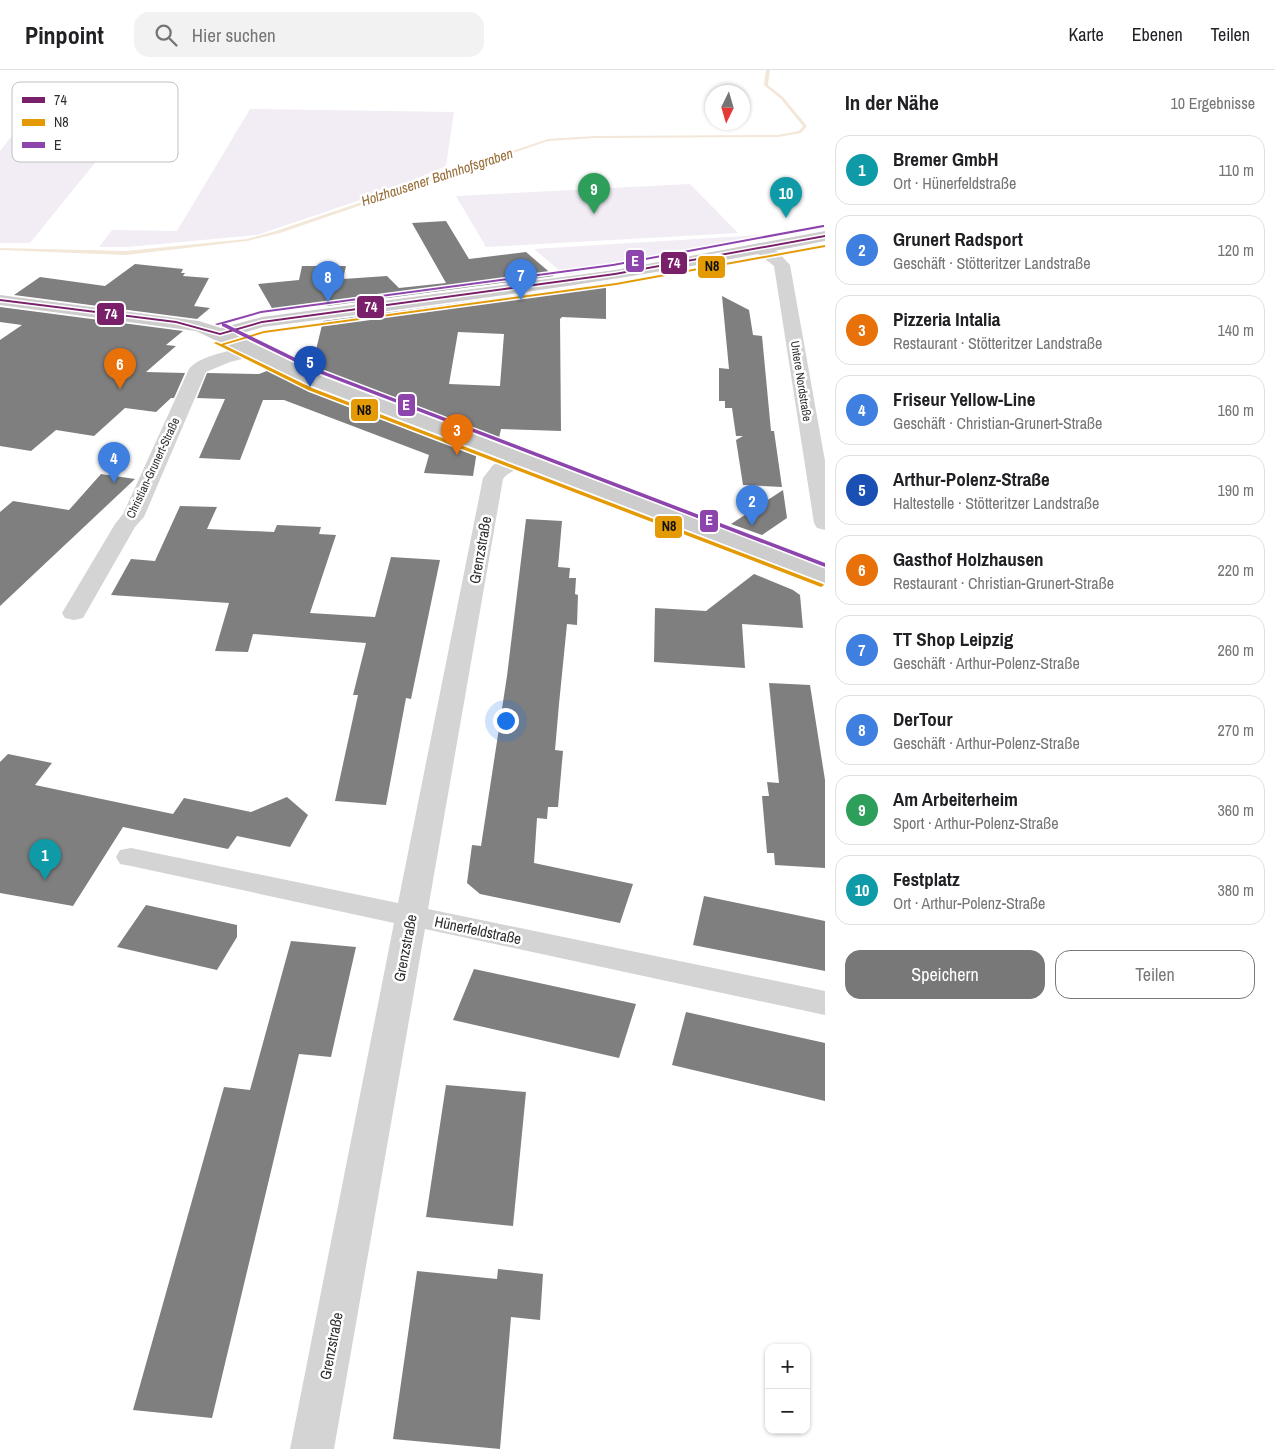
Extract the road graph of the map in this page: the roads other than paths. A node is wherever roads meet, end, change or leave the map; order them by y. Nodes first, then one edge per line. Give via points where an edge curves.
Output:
1 (825, 236) edge
2 (761, 250) junction
3 (0, 300) edge
4 (220, 334) junction
5 (252, 350) junction
6 (518, 460) junction
7 (825, 523) edge
8 (825, 576) edge
9 (74, 613) dead end
10 (131, 857) dead end
11 (411, 916) junction
12 (825, 1003) edge
13 (312, 1449) edge

1 - 2 main road
2 - 4 main road via 573,281 262,322
2 - 7 street, Untere Nordstraße via 771,254 782,265
3 - 4 main road via 176,322
4 - 5 main road
5 - 6 main road via 314,380
5 - 9 street, Christian-Grunert-Straße via 198,369 133,516
6 - 8 main road
6 - 11 street, Grenzstraße via 500,469 493,478
10 - 11 street, Hünerfeldstraße
11 - 12 street, Hünerfeldstraße
11 - 13 street, Grenzstraße

